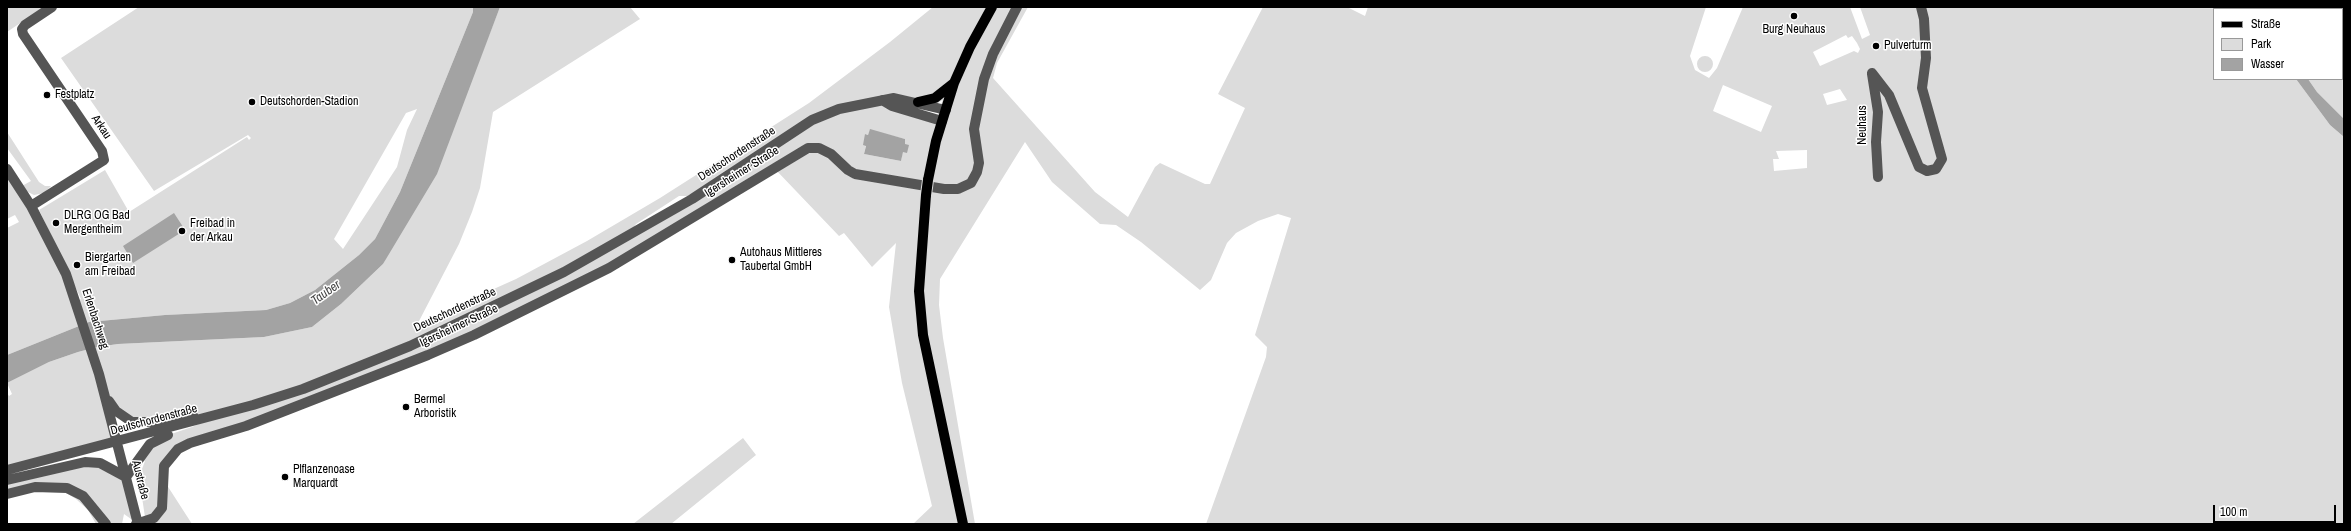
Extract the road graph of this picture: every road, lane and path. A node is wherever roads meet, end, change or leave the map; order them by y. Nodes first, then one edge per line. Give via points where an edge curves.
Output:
1 (52, 7) edge
2 (992, 7) edge
3 (1017, 7) edge
4 (1921, 7) edge
5 (954, 83) junction
6 (882, 100) junction
7 (918, 102) junction
8 (946, 110) junction
9 (942, 121) junction
10 (7, 169) edge
11 (1878, 177) dead end
12 (31, 206) junction
13 (104, 393) junction
14 (213, 417) junction
15 (118, 443) junction
16 (7, 470) edge
17 (126, 477) junction
18 (7, 480) edge
19 (7, 494) edge
20 (106, 524) edge
21 (137, 524) edge
22 (963, 524) edge

1 - 12 street, Arkau via 25,25 22,34 102,151 104,160
2 - 5 main road
3 - 21 street, Igersheimer Straße via 993,54 984,79 974,129 979,163 971,183 958,188 944,189 855,174 819,148 799,151 609,268 474,335 267,418 178,449 164,466 162,508 154,518
4 - 11 street, Neuhaus via 1926,58 1922,88 1942,159 1936,169 1927,170 1919,167 1888,95 1872,72 1878,112
5 - 7 main road via 935,98
5 - 8 main road
6 - 7 street, Deutschordenstraße via 894,98
6 - 9 street via 892,106
6 - 14 street, Deutschordenstraße via 839,109 812,120 697,196 638,231 564,272 467,320 303,389
7 - 8 street, Deutschordenstraße
8 - 9 main road
9 - 22 main road, bridge via 928,180 919,291 923,335
10 - 12 street, Erlenbachweg
12 - 13 street, Erlenbachweg via 66,274
13 - 14 street via 116,411 128,421 158,422 187,417
13 - 15 street, Erlenbachweg
14 - 15 street, Deutschordenstraße
14 - 17 street via 150,444
15 - 16 street, Deutschordenstraße
15 - 17 street, Austraße
17 - 18 street via 100,463 85,462
17 - 21 street, Austraße
19 - 20 street via 35,487 67,488 83,496

